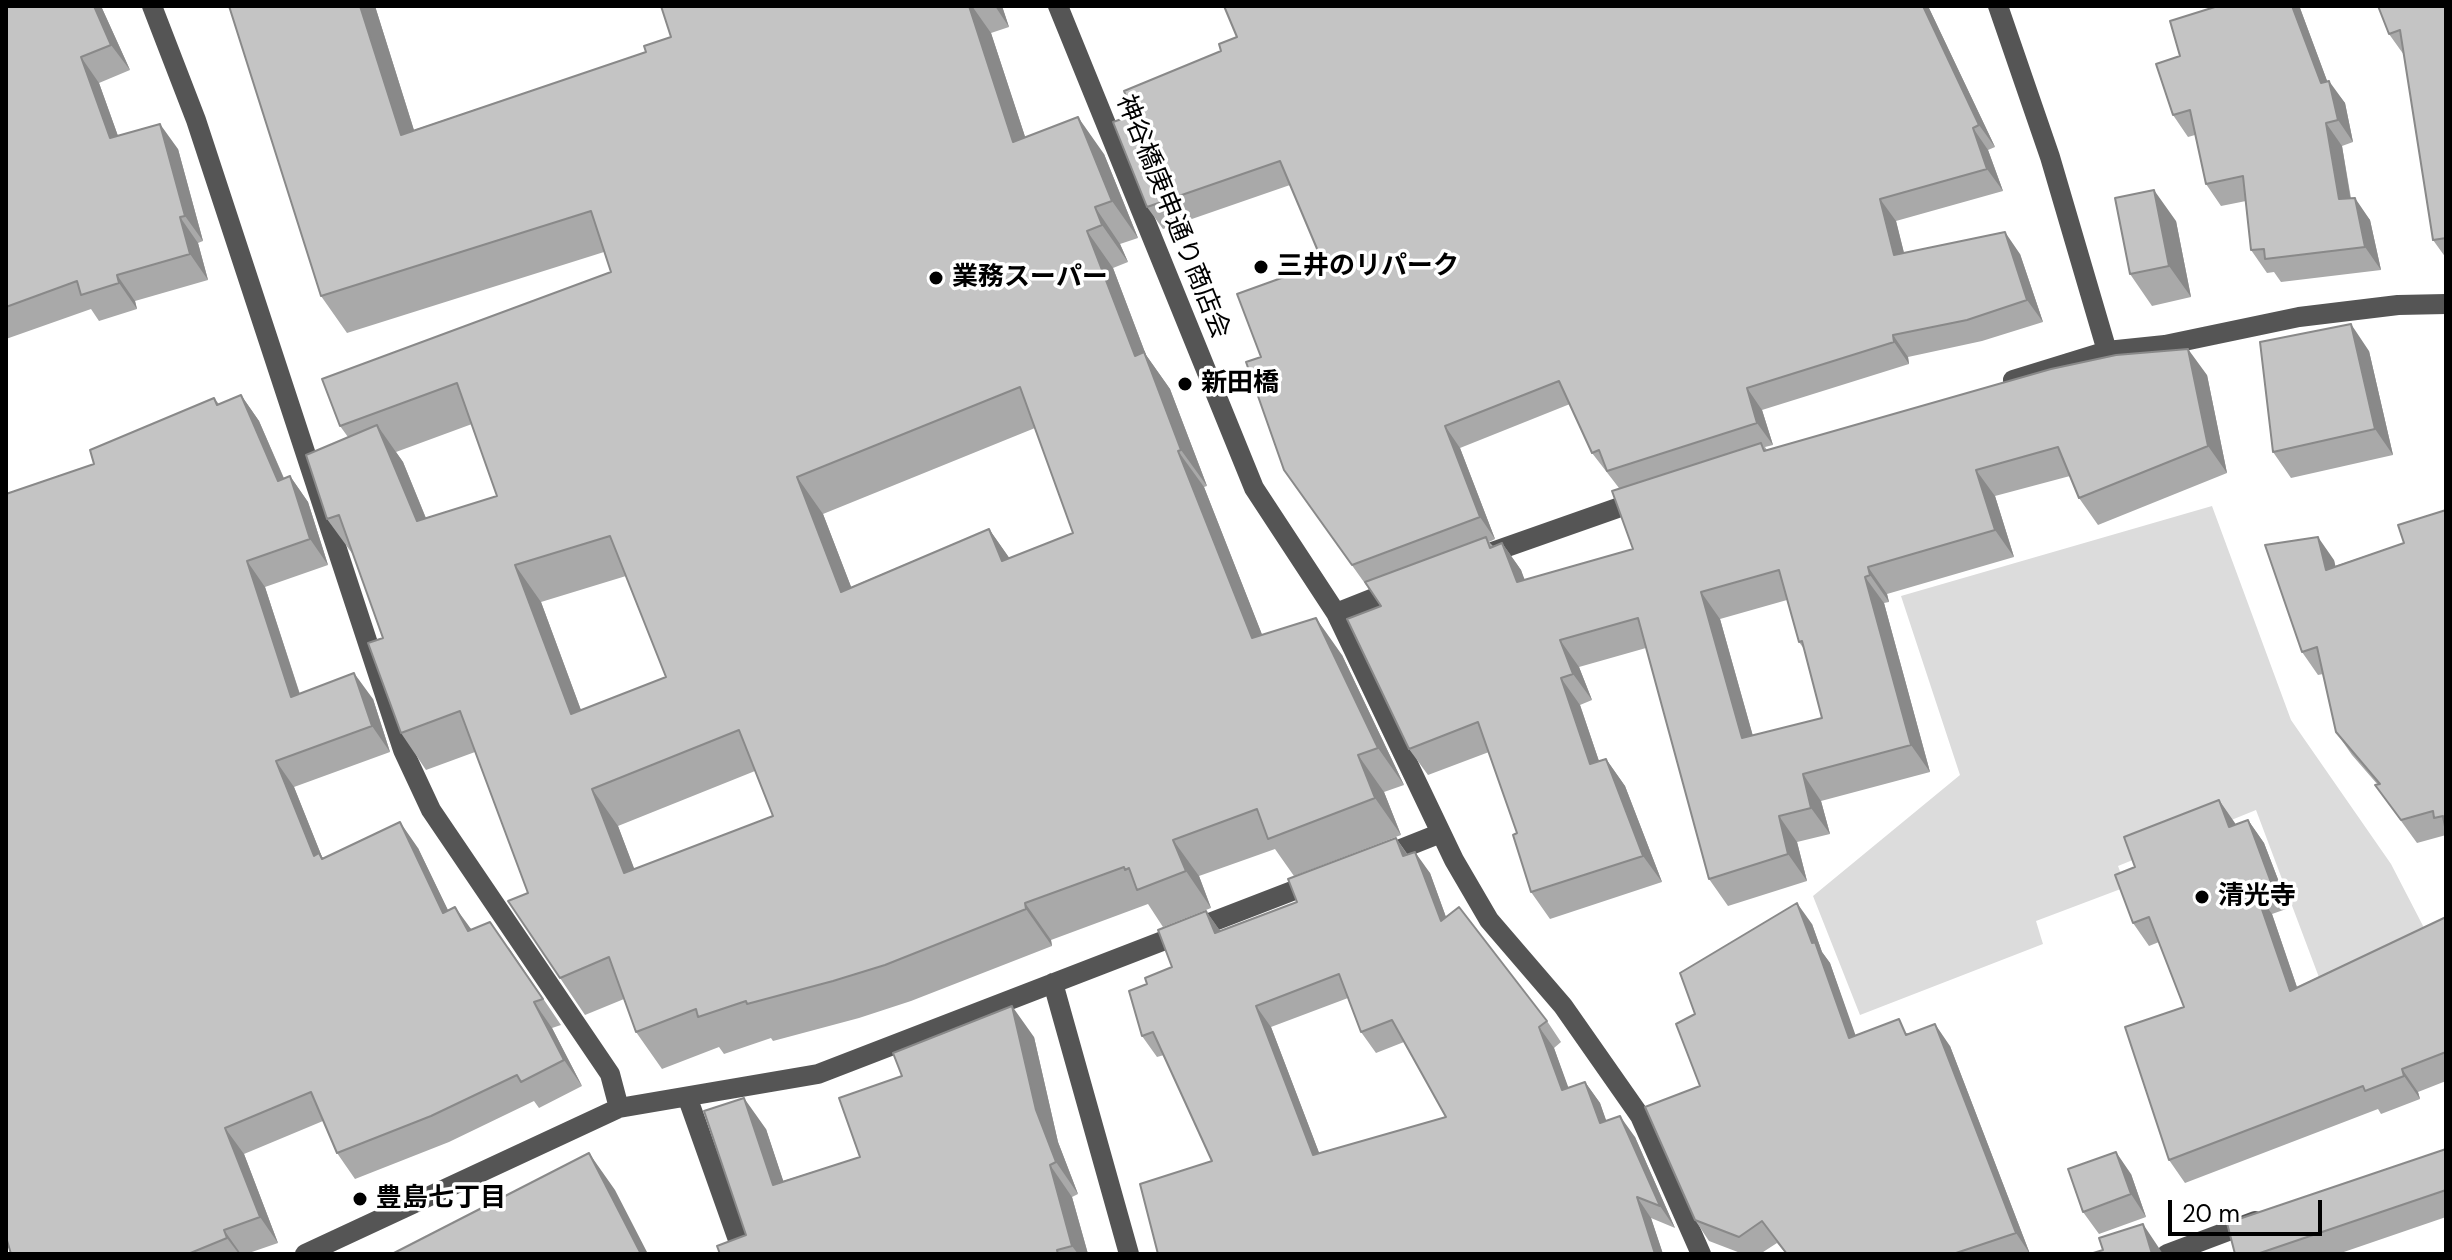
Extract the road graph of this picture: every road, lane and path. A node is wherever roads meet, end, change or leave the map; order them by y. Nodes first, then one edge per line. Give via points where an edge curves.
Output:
1 (152, 6) edge
2 (1058, 6) edge
3 (1998, 6) edge
4 (2446, 304) edge
5 (2107, 351) junction
6 (1988, 388) edge
7 (1668, 490) edge
8 (1467, 562) edge
9 (1413, 583) edge
10 (1336, 613) junction
11 (1441, 833) junction
12 (1053, 983) junction
13 (688, 1099) junction
14 (619, 1108) junction
15 (2267, 1216) edge
16 (305, 1254) edge
17 (743, 1254) edge
18 (1129, 1254) edge
19 (1701, 1254) edge
20 (2167, 1254) edge

1 - 14 street via 196,120 403,750 431,810 610,1074
2 - 10 street, 神谷橋庚申通り商店会 via 1254,488
3 - 5 street via 2050,157
4 - 5 street via 2299,317 2165,345
5 - 6 street
7 - 8 street
9 - 10 street
10 - 11 street, 神谷橋庚申通り商店会
11 - 12 street
11 - 19 street, 神谷橋庚申通り商店会 via 1489,920 1563,1006 1640,1116
12 - 13 street via 818,1074
12 - 18 street
13 - 14 street
13 - 17 street
14 - 16 street
15 - 20 street

